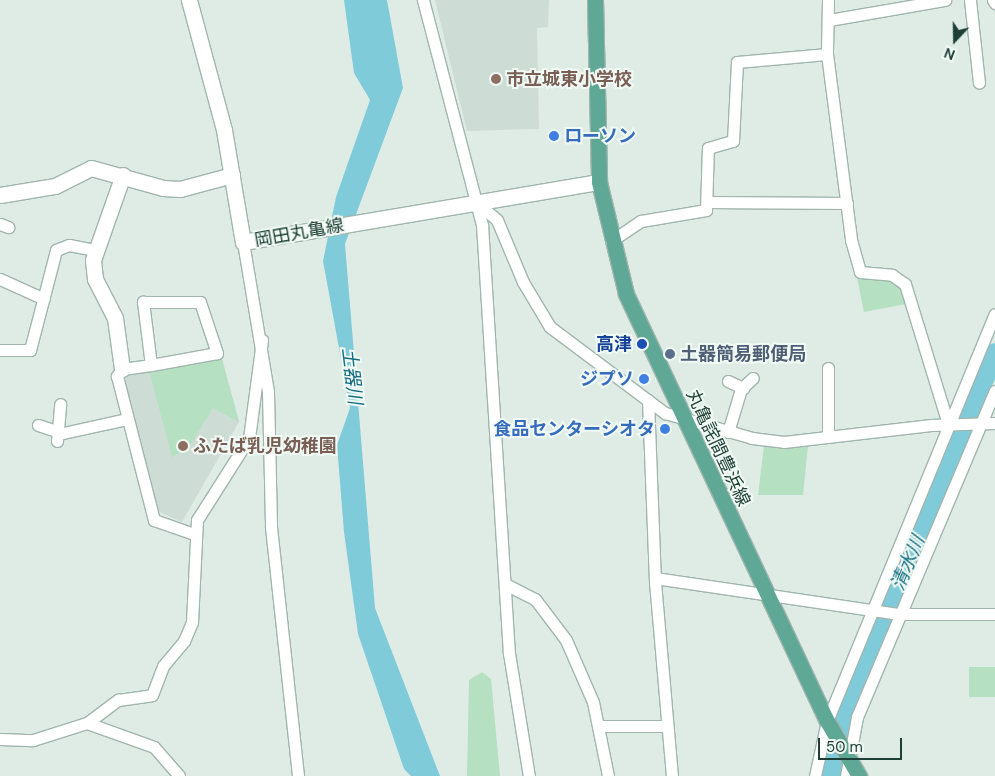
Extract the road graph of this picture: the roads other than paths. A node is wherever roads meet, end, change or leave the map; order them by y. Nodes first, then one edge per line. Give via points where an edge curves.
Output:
1 (189, 0) edge
2 (423, 0) edge
3 (595, 0) edge
4 (828, 0) edge
5 (945, 0) edge
6 (970, 0) edge
7 (829, 20) junction
8 (827, 54) junction
9 (988, 55) dead end
10 (976, 58) junction
11 (979, 83) dead end
12 (232, 174) junction
13 (123, 175) junction
14 (599, 182) junction
15 (0, 195) edge
16 (707, 202) junction
17 (477, 203) junction
18 (847, 203) junction
19 (247, 242) junction
20 (610, 242) junction
21 (96, 250) junction
22 (0, 279) edge
23 (44, 299) junction
24 (995, 314) edge
25 (262, 340) junction
26 (0, 350) edge
27 (152, 364) junction
28 (828, 368) dead end
29 (122, 369) junction
30 (753, 378) dead end
31 (728, 381) dead end
32 (743, 388) junction
33 (995, 391) edge
34 (648, 400) junction
35 (60, 404) dead end
36 (127, 418) junction
37 (684, 420) junction
38 (982, 422) junction
39 (995, 423) edge
40 (38, 424) dead end
41 (948, 424) junction
42 (728, 432) junction
43 (58, 436) junction
44 (828, 437) junction
45 (194, 534) junction
46 (655, 578) junction
47 (505, 584) junction
48 (766, 593) junction
49 (873, 610) junction
50 (900, 614) junction
51 (995, 614) edge
52 (827, 722) junction
53 (87, 723) junction
54 (598, 726) junction
55 (667, 726) junction
56 (0, 739) edge
57 (849, 755) junction
58 (177, 775) edge
59 (298, 776) edge
60 (529, 776) edge
61 (608, 776) edge
62 (672, 776) edge
63 (816, 776) edge
64 (846, 776) edge
65 (859, 776) edge

1 - 12 main road, 岡田丸亀線
2 - 17 street
3 - 14 main road, 丸亀詫間豊浜線
4 - 7 street
5 - 7 street
6 - 10 street
7 - 8 street
8 - 16 street via 737,62 733,141 708,148
8 - 18 street
9 - 10 street
10 - 11 street
12 - 13 main road via 180,189 147,185
12 - 19 main road, 岡田丸亀線
13 - 15 main road via 91,168 55,186
13 - 21 main road
14 - 17 main road, 岡田丸亀線
14 - 20 main road, 丸亀詫間豊浜線
16 - 18 street
16 - 20 street via 706,210 642,221
17 - 19 main road, 岡田丸亀線
17 - 34 street via 497,220 522,282 550,327
17 - 47 street via 482,225
18 - 41 street via 860,272 892,275 905,284
19 - 25 street
20 - 37 main road, 丸亀詫間豊浜線 via 626,294
21 - 23 street via 70,245 56,250
21 - 29 main road via 95,279 115,318
22 - 23 street
23 - 26 street via 30,350
24 - 41 street
25 - 45 street via 249,438 197,520
25 - 59 street via 281,646
27 - 27 street via 217,354 200,302 143,302
27 - 29 street
28 - 44 street
29 - 36 street via 118,390
30 - 32 street
31 - 32 street
32 - 42 street
33 - 38 street
34 - 37 street
34 - 46 street
35 - 43 street
36 - 43 street
36 - 45 street via 154,520
37 - 42 street
37 - 48 main road, 丸亀詫間豊浜線
38 - 39 street
38 - 41 street
38 - 50 street
40 - 43 street
41 - 44 street
41 - 49 street
42 - 44 street via 784,442
45 - 53 street via 195,607 184,641 163,666 152,695 118,700
46 - 48 street
46 - 55 street
47 - 54 street via 535,599 566,640 593,702
47 - 60 street via 509,653
48 - 49 street
48 - 52 main road, 丸亀詫間豊浜線
49 - 50 street
49 - 52 street
50 - 51 street
50 - 57 street via 857,717
52 - 57 main road, 丸亀詫間豊浜線
52 - 63 street
53 - 56 street via 33,740
53 - 58 street via 154,747
54 - 55 street
54 - 61 street
55 - 62 street
57 - 64 street
57 - 65 main road, 丸亀詫間豊浜線

